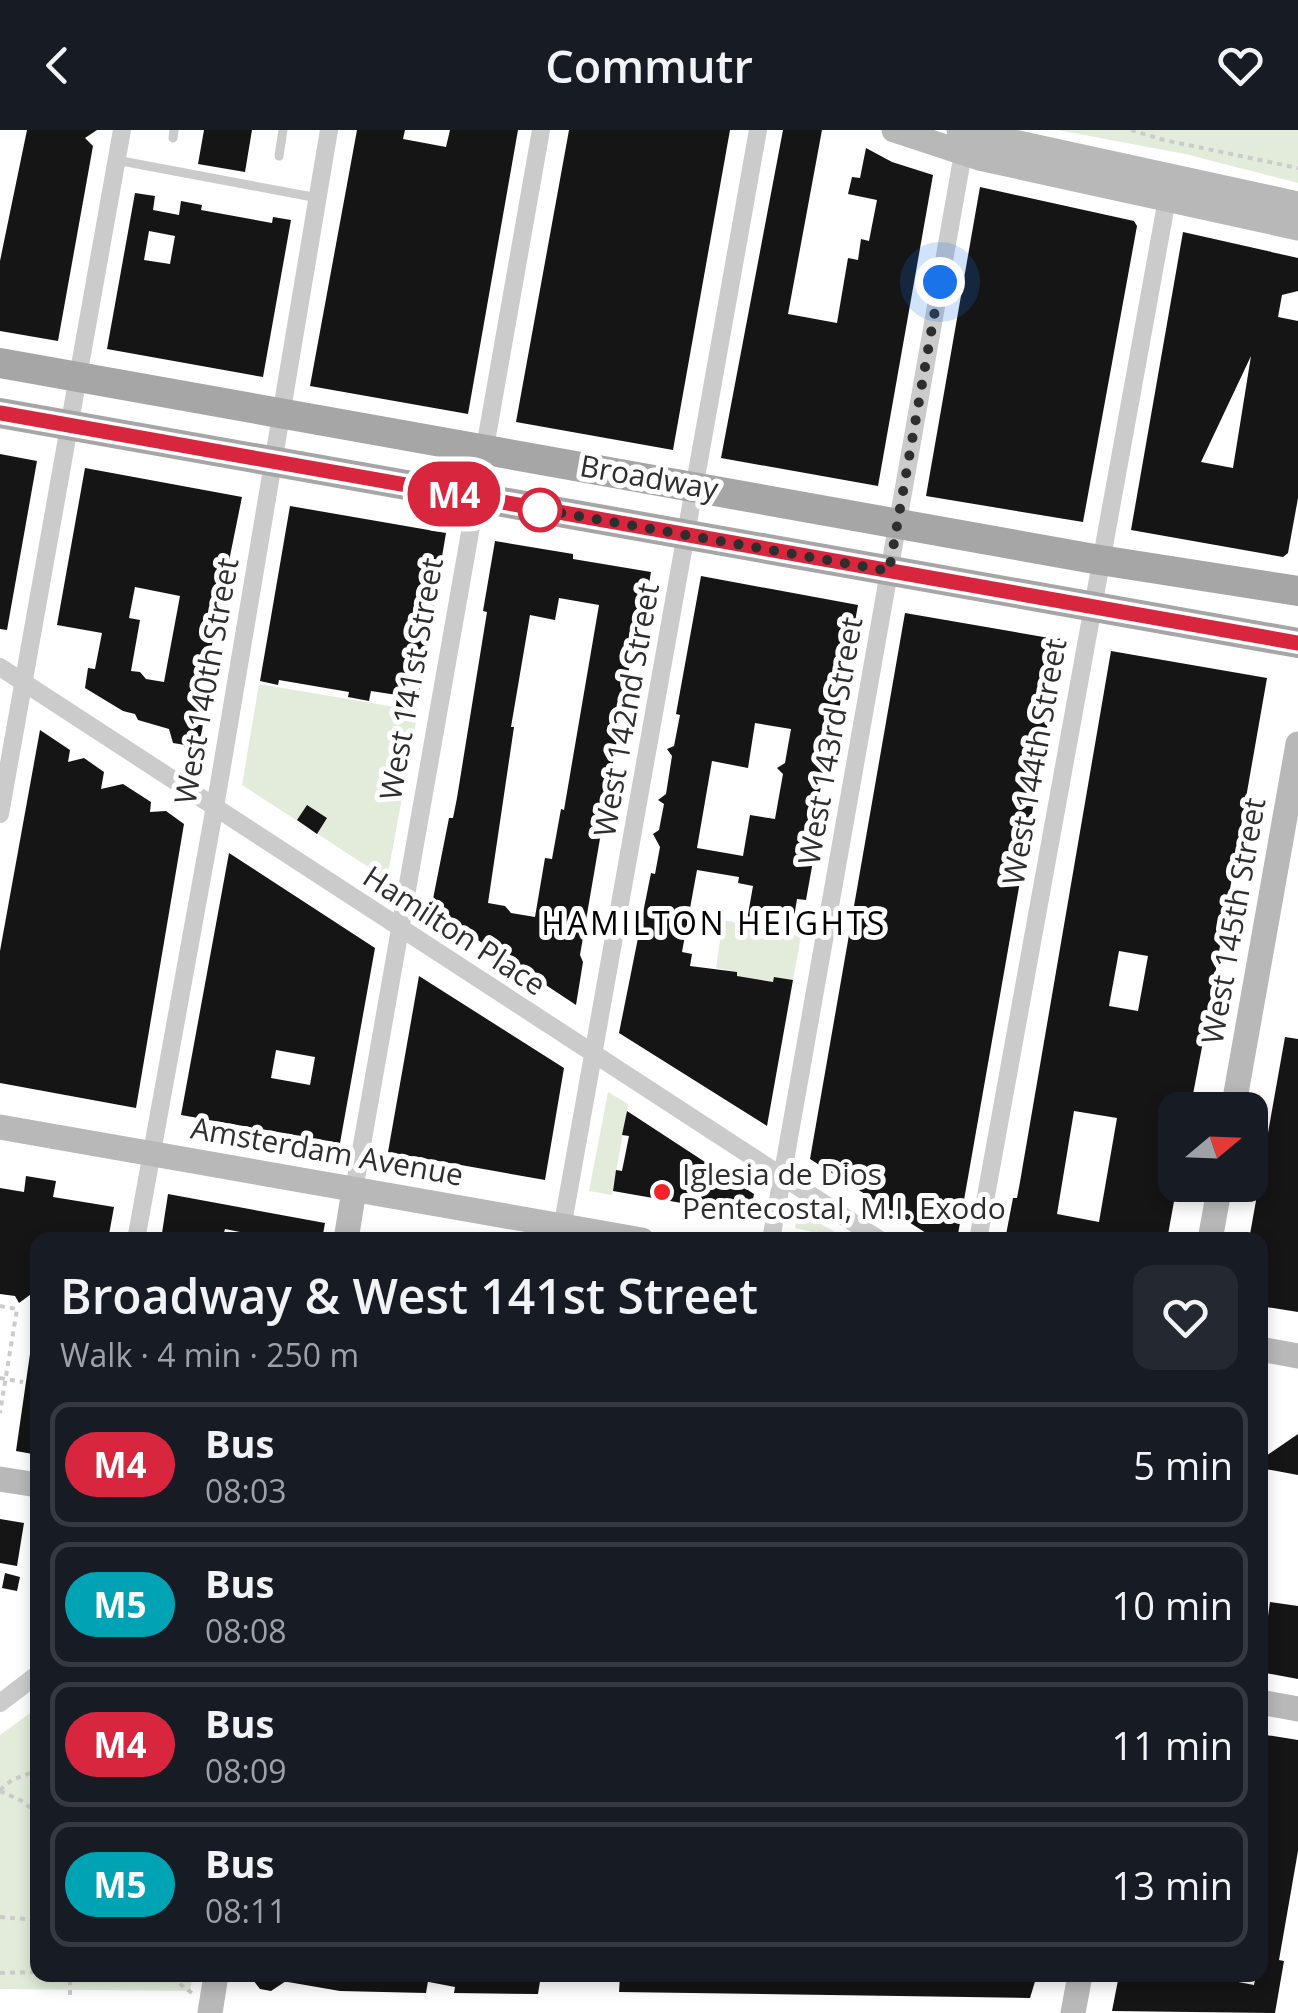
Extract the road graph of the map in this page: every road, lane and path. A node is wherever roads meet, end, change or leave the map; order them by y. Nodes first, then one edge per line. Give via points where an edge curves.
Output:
1 (122, 130) edge
2 (283, 130) edge
3 (330, 130) edge
4 (541, 130) edge
5 (758, 130) edge
6 (894, 130) edge
7 (1131, 130) edge
8 (963, 139) edge
9 (279, 156) dead end
10 (116, 160) junction
11 (1298, 168) edge
12 (1169, 188) junction
13 (318, 198) junction
14 (1298, 204) edge
15 (1298, 228) edge
16 (0, 363) edge
17 (78, 378) junction
18 (0, 414) edge
19 (282, 414) junction
20 (69, 427) junction
21 (487, 450) junction
22 (272, 462) junction
23 (694, 486) junction
24 (478, 498) junction
25 (897, 522) junction
26 (686, 536) junction
27 (1100, 560) junction
28 (889, 571) junction
29 (1298, 591) edge
30 (1091, 606) junction
31 (1298, 643) edge
32 (0, 667) edge
33 (24, 682) junction
34 (1298, 744) edge
35 (215, 804) junction
36 (0, 814) edge
37 (400, 930) junction
38 (594, 1052) junction
39 (1237, 1092) edge
40 (0, 1126) edge
41 (150, 1154) junction
42 (782, 1177) junction
43 (354, 1190) junction
44 (1217, 1202) edge
45 (137, 1232) edge
46 (347, 1232) edge
47 (556, 1232) edge
48 (561, 1232) edge
49 (773, 1232) edge
50 (868, 1232) edge
51 (979, 1232) edge
52 (1211, 1232) edge
53 (0, 1306) edge
54 (1268, 1350) edge
55 (1298, 1356) edge
56 (3, 1379) edge
57 (23, 1382) dead end
58 (0, 1414) edge
59 (0, 1479) edge
60 (30, 1484) edge
61 (30, 1680) edge
62 (0, 1703) edge
63 (1268, 1703) edge
64 (1298, 1709) edge
65 (30, 1773) edge
66 (0, 1791) edge
67 (30, 1808) edge
68 (0, 1918) edge
69 (30, 1920) edge
70 (30, 1972) edge
71 (0, 1973) edge
72 (70, 1982) edge
73 (179, 1982) edge
74 (1079, 1982) edge
75 (70, 1995) dead end
76 (203, 2004) edge
77 (1073, 2013) edge

1 - 10 street
2 - 9 lane
3 - 13 street, West 140th Street
4 - 21 street, West 141st Street
5 - 23 street, West 142nd Street
6 - 8 main road
7 - 11 path
8 - 12 main road
8 - 25 street, West 143rd Street
10 - 13 lane
10 - 17 street
12 - 14 main road
12 - 15 main road
12 - 27 street, West 144th Street
13 - 19 street, West 140th Street
16 - 17 main road, Broadway
17 - 19 main road, Broadway
17 - 20 street
18 - 20 main road, Broadway
19 - 21 main road, Broadway
19 - 22 street, West 140th Street
20 - 22 main road, Broadway
20 - 33 street
21 - 23 main road, Broadway
21 - 24 street, West 141st Street
22 - 24 main road, Broadway
22 - 35 street, West 140th Street
23 - 25 main road, Broadway
23 - 26 street, West 142nd Street
24 - 26 main road, Broadway
24 - 37 street, West 141st Street
25 - 27 main road, Broadway
25 - 28 street, West 143rd Street
26 - 28 main road, Broadway
26 - 38 street, West 142nd Street
27 - 29 main road, Broadway
27 - 30 street, West 144th Street
28 - 30 main road, Broadway
28 - 42 street, West 143rd Street
30 - 31 main road, Broadway
30 - 51 street, West 144th Street
32 - 33 street, Hamilton Place
33 - 35 street, Hamilton Place
33 - 36 street
34 - 39 main road, West 145th Street
35 - 37 street, Hamilton Place
35 - 41 street, West 140th Street
37 - 38 street, Hamilton Place
37 - 43 street, West 141st Street
38 - 42 street, Hamilton Place
38 - 48 street, West 142nd Street
40 - 41 main road, Amsterdam Avenue
41 - 43 main road, Amsterdam Avenue
41 - 45 street, West 140th Street
42 - 49 street, West 143rd Street
42 - 50 street, Hamilton Place
43 - 46 main road, West 141st Street
43 - 47 main road, Amsterdam Avenue
44 - 52 main road
53 - 56 path via 18,1306
54 - 55 main road
56 - 57 path
56 - 58 path
59 - 60 main road
61 - 62 street
63 - 64 main road
65 - 66 path
66 - 67 path
68 - 69 path
70 - 71 path
72 - 75 path
73 - 76 path
74 - 77 main road

